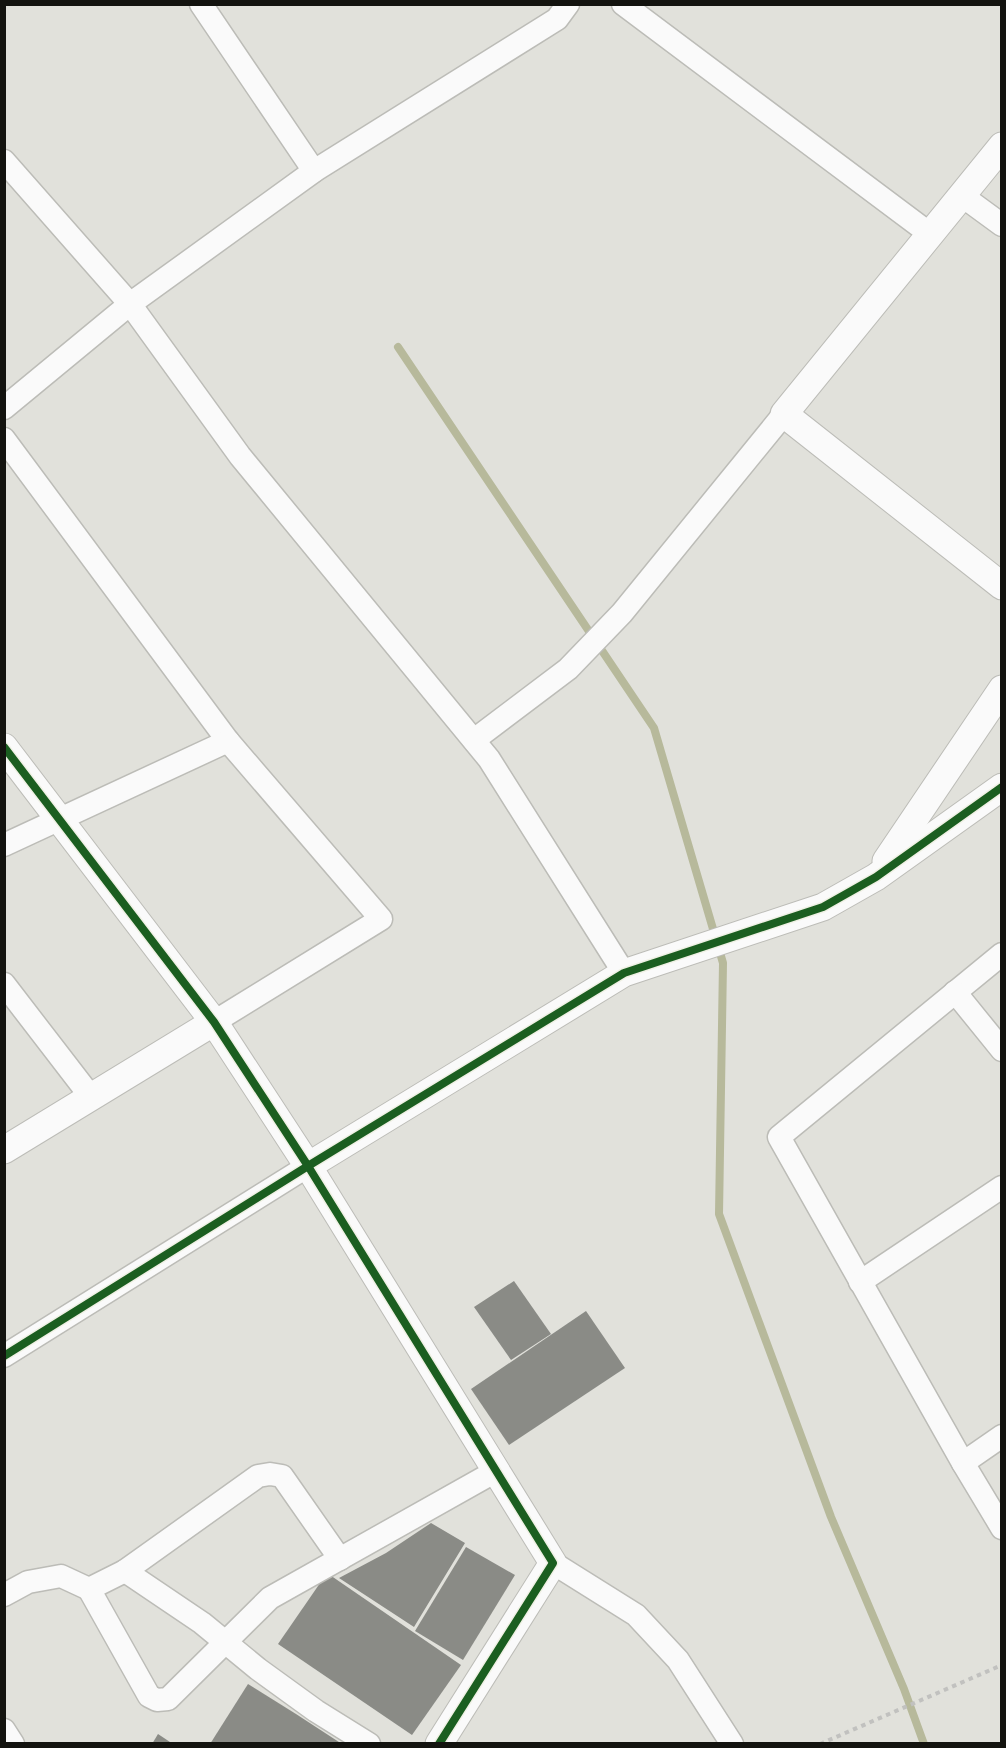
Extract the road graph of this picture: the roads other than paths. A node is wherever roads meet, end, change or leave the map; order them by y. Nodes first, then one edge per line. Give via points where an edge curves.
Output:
1 (201, 4) edge
2 (568, 4) edge
3 (623, 4) edge
4 (1002, 146) edge
5 (4, 161) edge
6 (314, 171) junction
7 (962, 195) junction
8 (1002, 225) edge
9 (930, 234) junction
10 (130, 304) junction
11 (4, 408) edge
12 (784, 414) junction
13 (4, 439) edge
14 (1002, 586) edge
15 (1002, 689) edge
16 (474, 740) junction
17 (228, 741) junction
18 (4, 747) edge
19 (1002, 787) edge
20 (60, 819) junction
21 (4, 845) edge
22 (876, 877) junction
23 (1002, 954) edge
24 (624, 973) junction
25 (4, 984) edge
26 (955, 992) junction
27 (214, 1022) junction
28 (1002, 1050) edge
29 (91, 1097) junction
30 (5, 1149) edge
31 (308, 1166) junction
32 (1002, 1187) edge
33 (860, 1282) junction
34 (4, 1356) edge
35 (1002, 1436) edge
36 (963, 1463) junction
37 (496, 1471) junction
38 (1002, 1528) edge
39 (340, 1559) junction
40 (553, 1563) junction
41 (125, 1571) junction
42 (89, 1589) junction
43 (4, 1595) edge
44 (225, 1641) junction
45 (4, 1730) edge
46 (13, 1743) edge
47 (369, 1743) edge
48 (439, 1743) edge
49 (732, 1743) edge

1 - 6 street
2 - 6 street via 557,19
3 - 9 street
4 - 7 street
5 - 10 street
6 - 10 street
7 - 8 street
7 - 9 street
9 - 12 street
10 - 11 street
10 - 16 street via 240,456
12 - 14 street
12 - 16 street via 622,613 568,669
13 - 17 street
15 - 22 street
16 - 24 street
17 - 20 street
17 - 27 street via 381,919
18 - 20 street
19 - 22 street
20 - 21 street
20 - 27 street
22 - 24 street via 823,907
23 - 26 street
24 - 31 street
25 - 29 street
26 - 28 street
26 - 33 street via 778,1137
27 - 29 street
27 - 31 street
29 - 30 street
31 - 34 street
31 - 37 street
32 - 33 street
33 - 36 street
35 - 36 street
36 - 38 street
37 - 39 street
37 - 40 street
39 - 41 street via 282,1476 270,1474 258,1476
39 - 44 street via 270,1598
40 - 48 street
40 - 49 street via 636,1615 678,1660
41 - 42 street
41 - 44 street
42 - 43 street via 61,1576 28,1582
42 - 44 street via 149,1696 157,1700 168,1699
44 - 47 street via 316,1711
45 - 46 street

